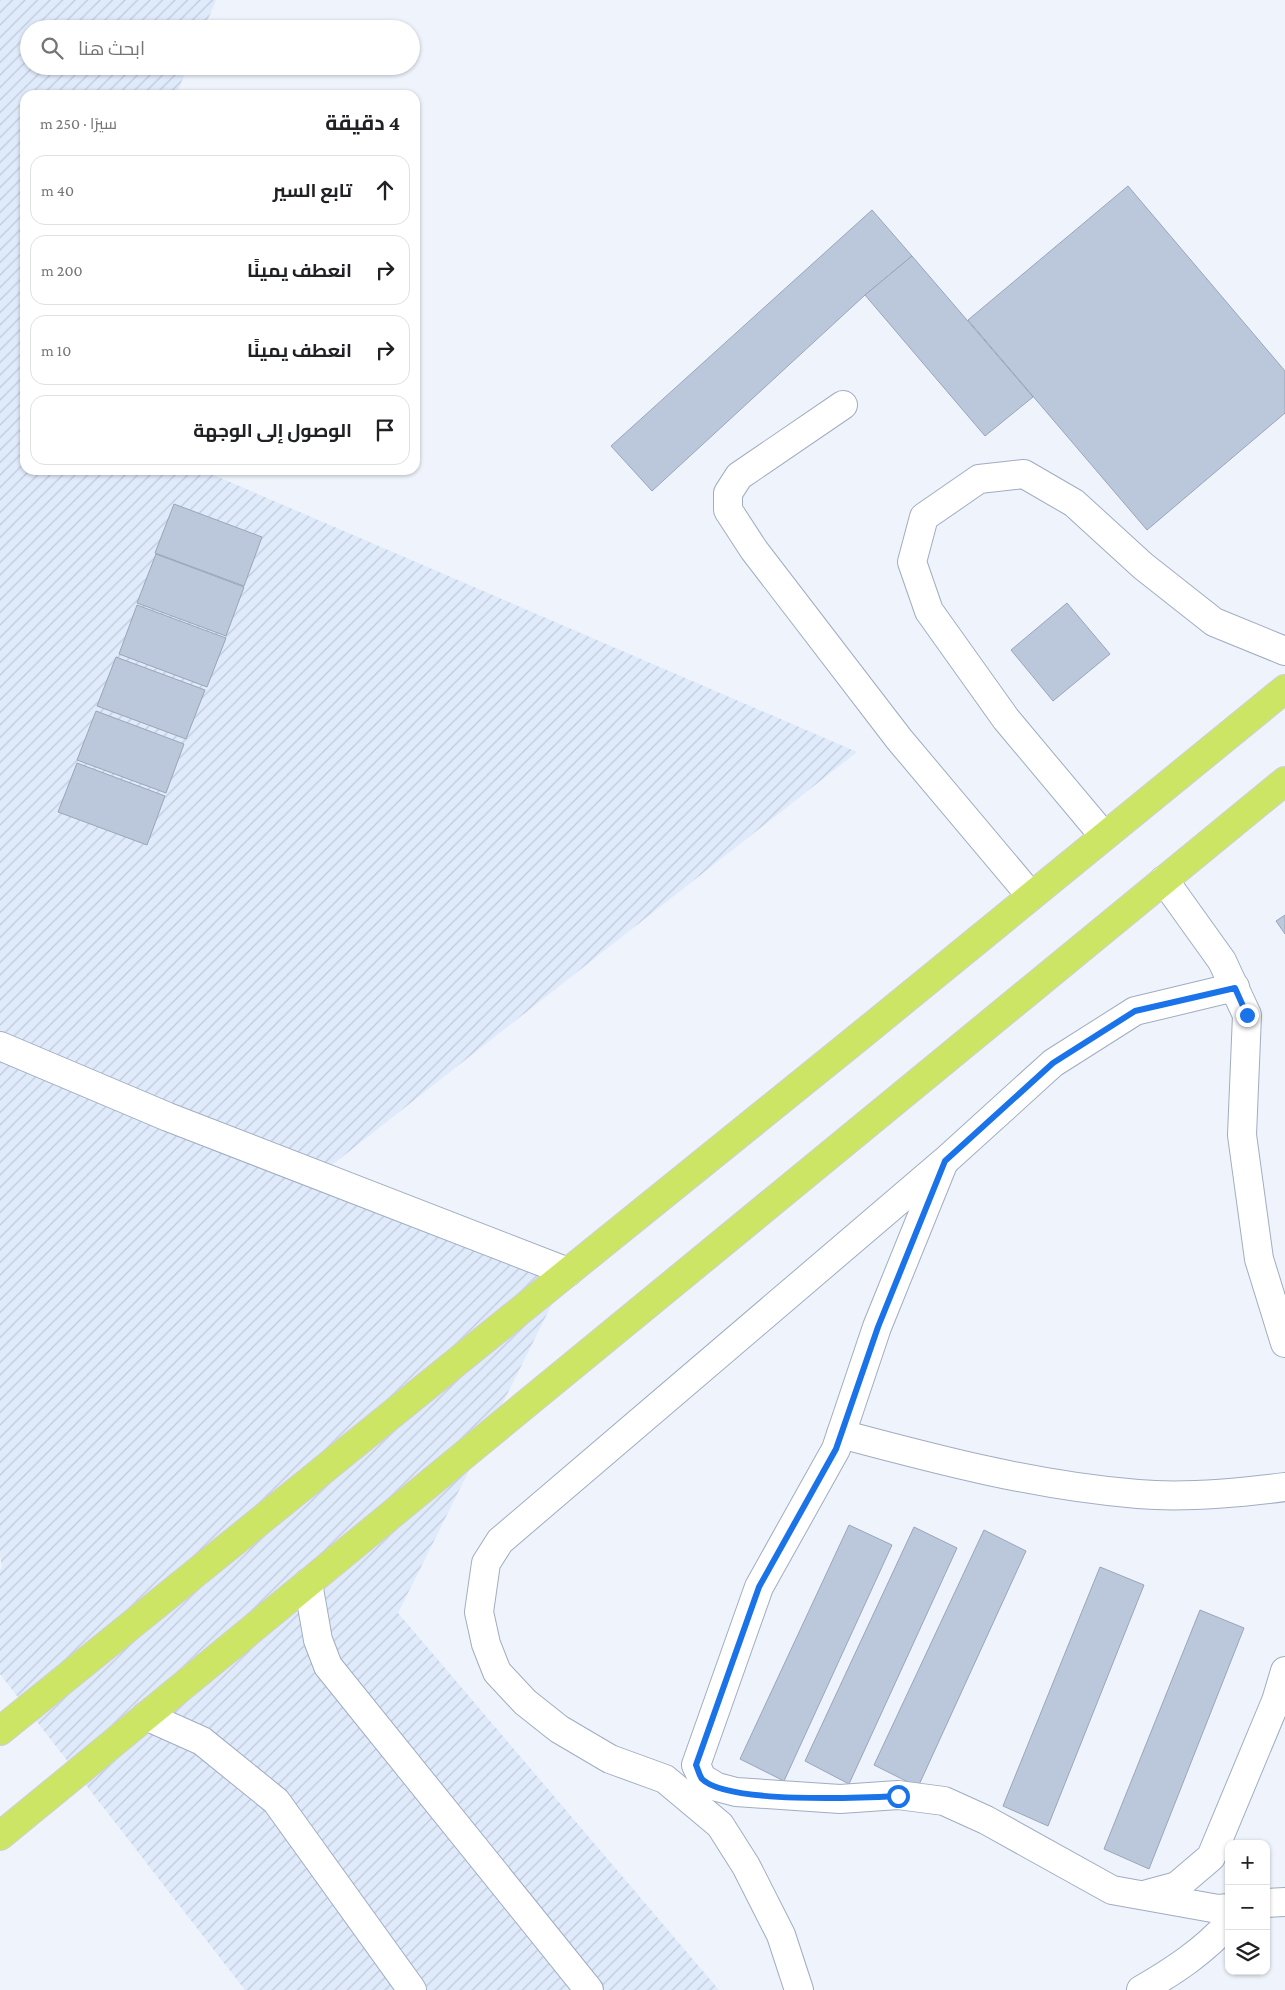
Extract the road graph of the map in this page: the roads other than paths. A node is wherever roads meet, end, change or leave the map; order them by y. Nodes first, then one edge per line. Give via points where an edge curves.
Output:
1 (843, 405) dead end
2 (1285, 650) edge
3 (1285, 689) edge
4 (1285, 781) edge
5 (1104, 836) junction
6 (1164, 880) junction
7 (1031, 896) junction
8 (1235, 988) junction
9 (0, 1046) edge
10 (945, 1161) junction
11 (568, 1272) junction
12 (1285, 1342) edge
13 (841, 1434) junction
14 (1285, 1487) edge
15 (308, 1583) junction
16 (1285, 1671) edge
17 (146, 1716) junction
18 (0, 1731) edge
19 (0, 1836) edge
20 (1141, 1896) junction
21 (1285, 1902) edge
22 (1270, 1903) edge
23 (1225, 1908) edge
24 (1225, 1927) edge
25 (412, 1990) edge
26 (589, 1990) edge
27 (799, 1990) edge
28 (1141, 1990) edge

1 - 7 street via 739,476 728,493 728,510 754,550 900,739
2 - 5 street via 1214,622 1143,566 1074,503 1024,474 979,479 924,517 912,562 929,611 1006,719
3 - 5 highway
4 - 6 highway
5 - 7 highway
6 - 8 street via 1222,961
6 - 15 highway
7 - 11 highway
8 - 10 street via 1135,1011 1053,1063
8 - 12 street via 1247,1015 1242,1135 1258,1259
9 - 11 street via 168,1117
10 - 13 street via 878,1327
10 - 27 street via 500,1541 486,1563 481,1585 479,1612 497,1672 524,1702 559,1729 610,1759 665,1779 720,1825 746,1866 781,1935
11 - 18 highway
13 - 14 street via 934,1459 1095,1490 1160,1494 1240,1493
13 - 20 street via 836,1449 759,1587 696,1765 702,1778 717,1787 736,1792 840,1799 898,1796 944,1801 995,1824 1112,1890
15 - 17 highway
15 - 26 street via 318,1640 328,1666
16 - 20 street via 1276,1701 1212,1857 1177,1886
17 - 19 highway
17 - 25 street via 202,1741 276,1801
20 - 23 street
21 - 22 street
24 - 28 street via 1209,1945

